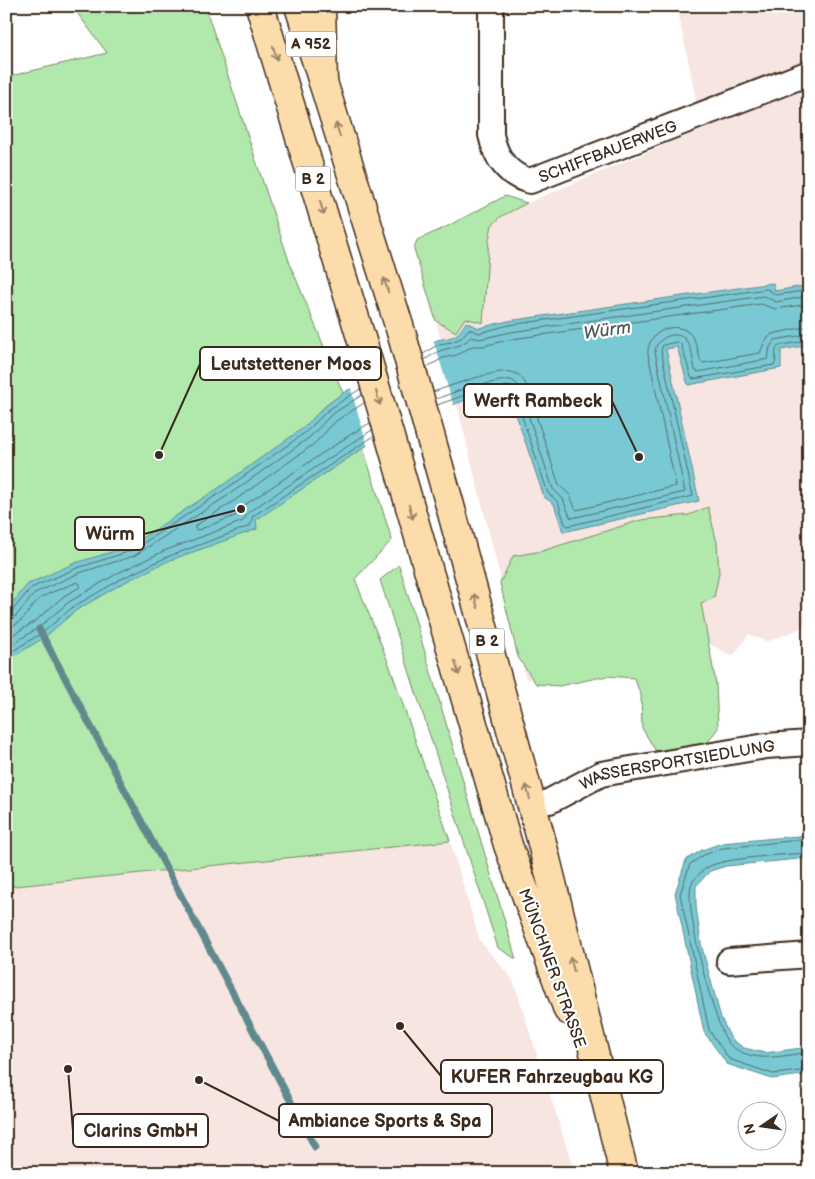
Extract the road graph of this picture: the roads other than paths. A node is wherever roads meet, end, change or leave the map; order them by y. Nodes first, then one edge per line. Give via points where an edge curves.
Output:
1 (260, 6) edge
2 (300, 6) edge
3 (322, 6) edge
4 (491, 6) edge
5 (809, 73) edge
6 (323, 82) junction
7 (809, 743) edge
8 (550, 802) dead end
9 (809, 955) edge
10 (729, 961) dead end
11 (621, 1160) edge

1 -> 11 main road, MÜNCHNER STRASSE / B 2 via 365,351 508,845
2 - 6 main road, A 952
3 - 6 main road
4 - 5 street, SCHIFFBAUERWEG via 491,135 501,162 518,178 530,180
11 -> 6 main road, MÜNCHNER STRASSE / B 2 via 541,839 432,444
7 - 8 street, WASSERSPORTSIEDLUNG via 766,746 601,774
9 - 10 street

